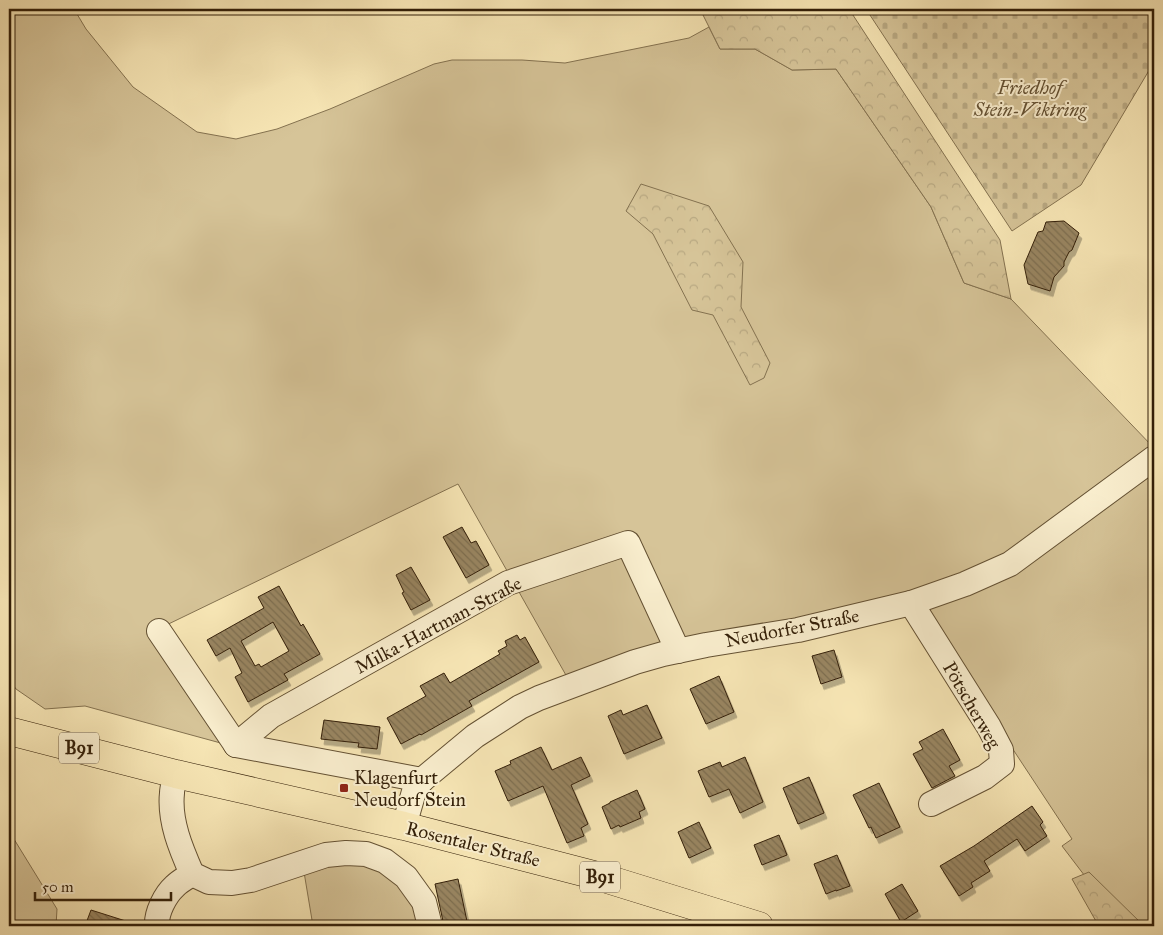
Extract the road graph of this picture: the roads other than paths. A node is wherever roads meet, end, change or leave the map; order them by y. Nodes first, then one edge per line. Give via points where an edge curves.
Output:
1 (1154, 458) edge
2 (911, 603) junction
3 (159, 630) dead end
4 (678, 650) junction
5 (9, 731) edge
6 (236, 745) junction
7 (176, 774) junction
8 (422, 780) junction
9 (931, 804) dead end
10 (404, 826) junction
11 (192, 874) junction
12 (157, 926) edge
13 (430, 926) edge
14 (759, 926) edge

1 - 2 street, Neudorfer Straße via 1010,564
2 - 4 street, Neudorfer Straße via 798,630
2 - 9 street, Pötscherweg via 1001,750 1002,764 985,777
3 - 6 street
4 - 6 street, Milka-Hartman-Straße via 628,543 508,583 271,716
4 - 8 street, Neudorfer Straße via 634,662 520,707 475,736
5 - 7 main road, Rosentaler Straße / B91
6 - 8 street
7 - 10 main road, Rosentaler Straße / B91
7 - 11 street via 172,793 173,818 179,844
8 - 10 street, Neudorfer Straße via 415,788
10 - 14 main road, Rosentaler Straße / B91 via 594,875
11 - 12 street via 174,887 160,907
11 - 13 street via 209,882 232,884 326,855 366,854 385,861 406,877 424,902

